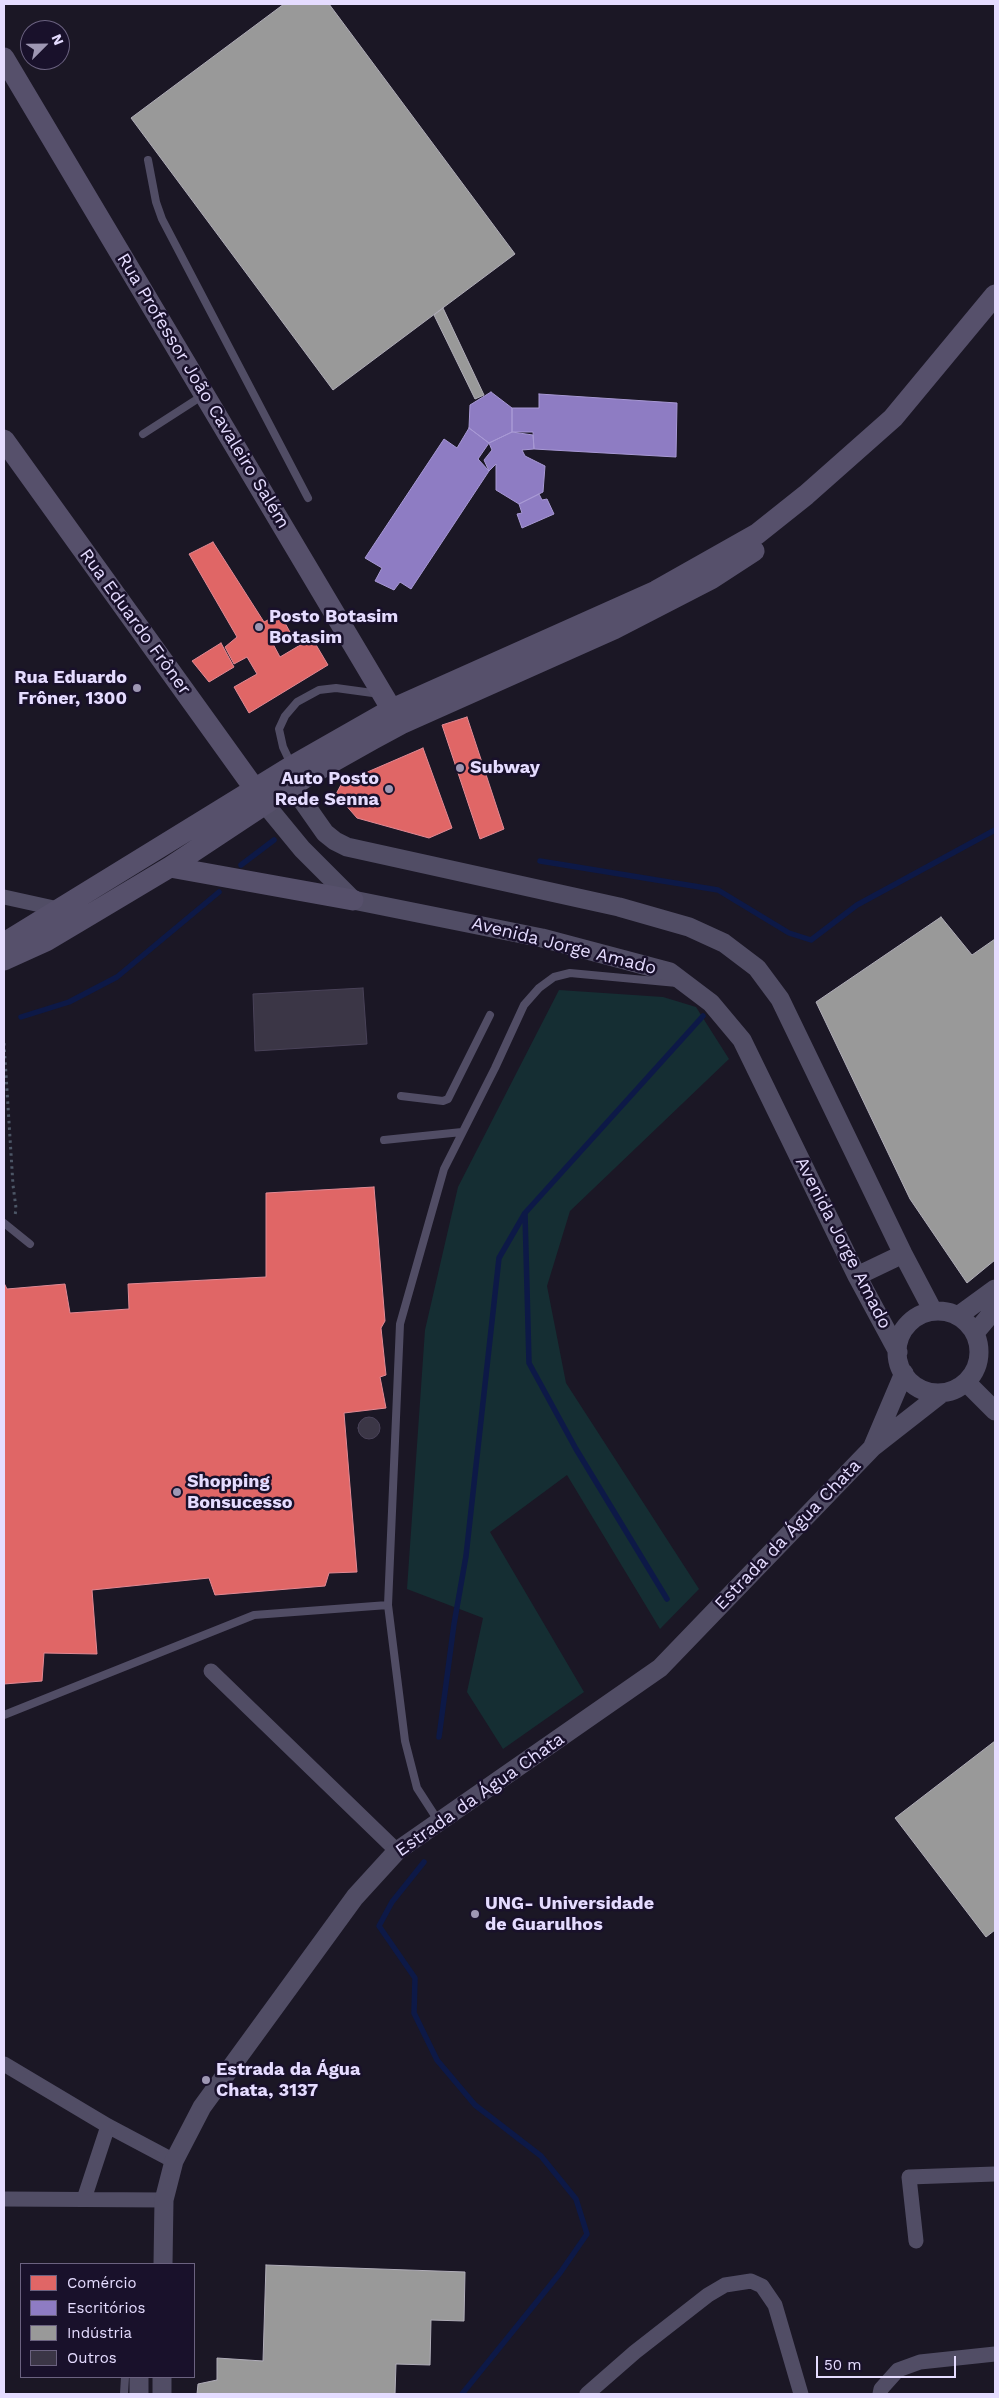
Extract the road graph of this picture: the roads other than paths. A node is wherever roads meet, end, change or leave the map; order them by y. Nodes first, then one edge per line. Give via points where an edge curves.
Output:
1 (4, 58) edge
2 (148, 160) dead end
3 (995, 295) edge
4 (995, 312) edge
5 (205, 395) junction
6 (143, 434) dead end
7 (4, 440) edge
8 (308, 498) dead end
9 (392, 709) junction
10 (295, 777) junction
11 (260, 796) junction
12 (170, 867) junction
13 (4, 897) edge
14 (353, 900) junction
15 (59, 909) junction
16 (88, 916) junction
17 (4, 943) edge
18 (4, 960) edge
19 (686, 983) junction
20 (490, 1015) dead end
21 (401, 1096) dead end
22 (462, 1132) junction
23 (384, 1140) dead end
24 (6, 1226) edge
25 (30, 1244) dead end
26 (903, 1254) junction
27 (857, 1276) junction
28 (995, 1289) edge
29 (995, 1309) edge
30 (933, 1311) junction
31 (958, 1316) junction
32 (976, 1337) junction
33 (898, 1352) junction
34 (995, 1357) edge
35 (904, 1373) junction
36 (966, 1382) junction
37 (942, 1393) junction
38 (995, 1411) edge
39 (873, 1447) junction
40 (388, 1605) junction
41 (211, 1671) dead end
42 (4, 1715) edge
43 (439, 1822) junction
44 (397, 1851) junction
45 (4, 2064) edge
46 (108, 2126) junction
47 (174, 2161) junction
48 (995, 2174) edge
49 (4, 2199) edge
50 (84, 2199) junction
51 (164, 2200) junction
52 (916, 2241) dead end
53 (162, 2263) edge
54 (995, 2354) edge
55 (124, 2378) edge
56 (139, 2378) edge
57 (162, 2378) edge
58 (124, 2394) edge
59 (139, 2394) edge
60 (162, 2394) edge
61 (587, 2394) edge
62 (801, 2394) edge
63 (880, 2394) edge

1 - 5 main road, Rua Professor João Cavaleiro Salém
2 - 8 lane via 162,219
3 - 9 main road via 893,418 758,534 656,591
4 - 9 main road via 884,437 814,506 760,548 711,579 614,629
5 - 6 lane
5 - 9 main road, Rua Professor João Cavaleiro Salém
7 - 11 main road, Rua Eduardo Frôner
9 - 10 main road
9 - 10 lane via 336,688 319,690 297,702 279,729
10 - 11 main road
10 - 26 street via 325,832 347,847 619,906 688,927 724,943 757,968 780,999
11 - 12 main road
11 - 14 street via 302,849
11 - 15 main road
12 - 14 main road
12 - 16 main road
13 - 15 street
14 - 19 street, Avenida Jorge Amado via 542,938 670,972
15 - 16 street
15 - 17 main road
16 - 18 main road via 46,941
19 - 22 lane via 570,973 554,977 524,1005
19 - 27 street, Avenida Jorge Amado via 711,1003 742,1040
20 - 21 lane via 448,1099
22 - 23 lane
22 - 40 lane via 444,1169 400,1324
24 - 25 lane
26 - 27 street
26 - 30 street
27 - 33 street, Avenida Jorge Amado
28 - 31 street
29 - 32 street
30 - 31 street via 946,1311
30 - 33 street via 922,1314 908,1325 899,1340
31 - 32 street via 968,1323
32 - 34 street
32 - 36 street via 978,1364
33 - 35 street
35 - 37 street via 927,1391
35 - 39 street, Estrada da Água Chata
36 - 37 street via 955,1390
36 - 38 street
37 - 39 street, Estrada da Água Chata
39 - 43 street, Estrada da Água Chata via 660,1668
40 - 42 lane via 254,1615
40 - 43 lane via 405,1741 418,1788
41 - 44 street
43 - 44 street, Estrada da Água Chata
44 - 47 street, Estrada da Água Chata via 354,1897 202,2108
45 - 46 street
46 - 47 street
46 - 50 street
47 - 51 street, Estrada da Água Chata
48 - 52 street via 909,2177
49 - 50 street
50 - 51 street
51 - 53 street, Estrada da Água Chata
54 - 63 street via 920,2362 898,2370
55 - 58 lane
56 - 59 street
57 - 60 street
61 - 62 street via 634,2352 708,2295 725,2285 751,2281 762,2286 775,2305

